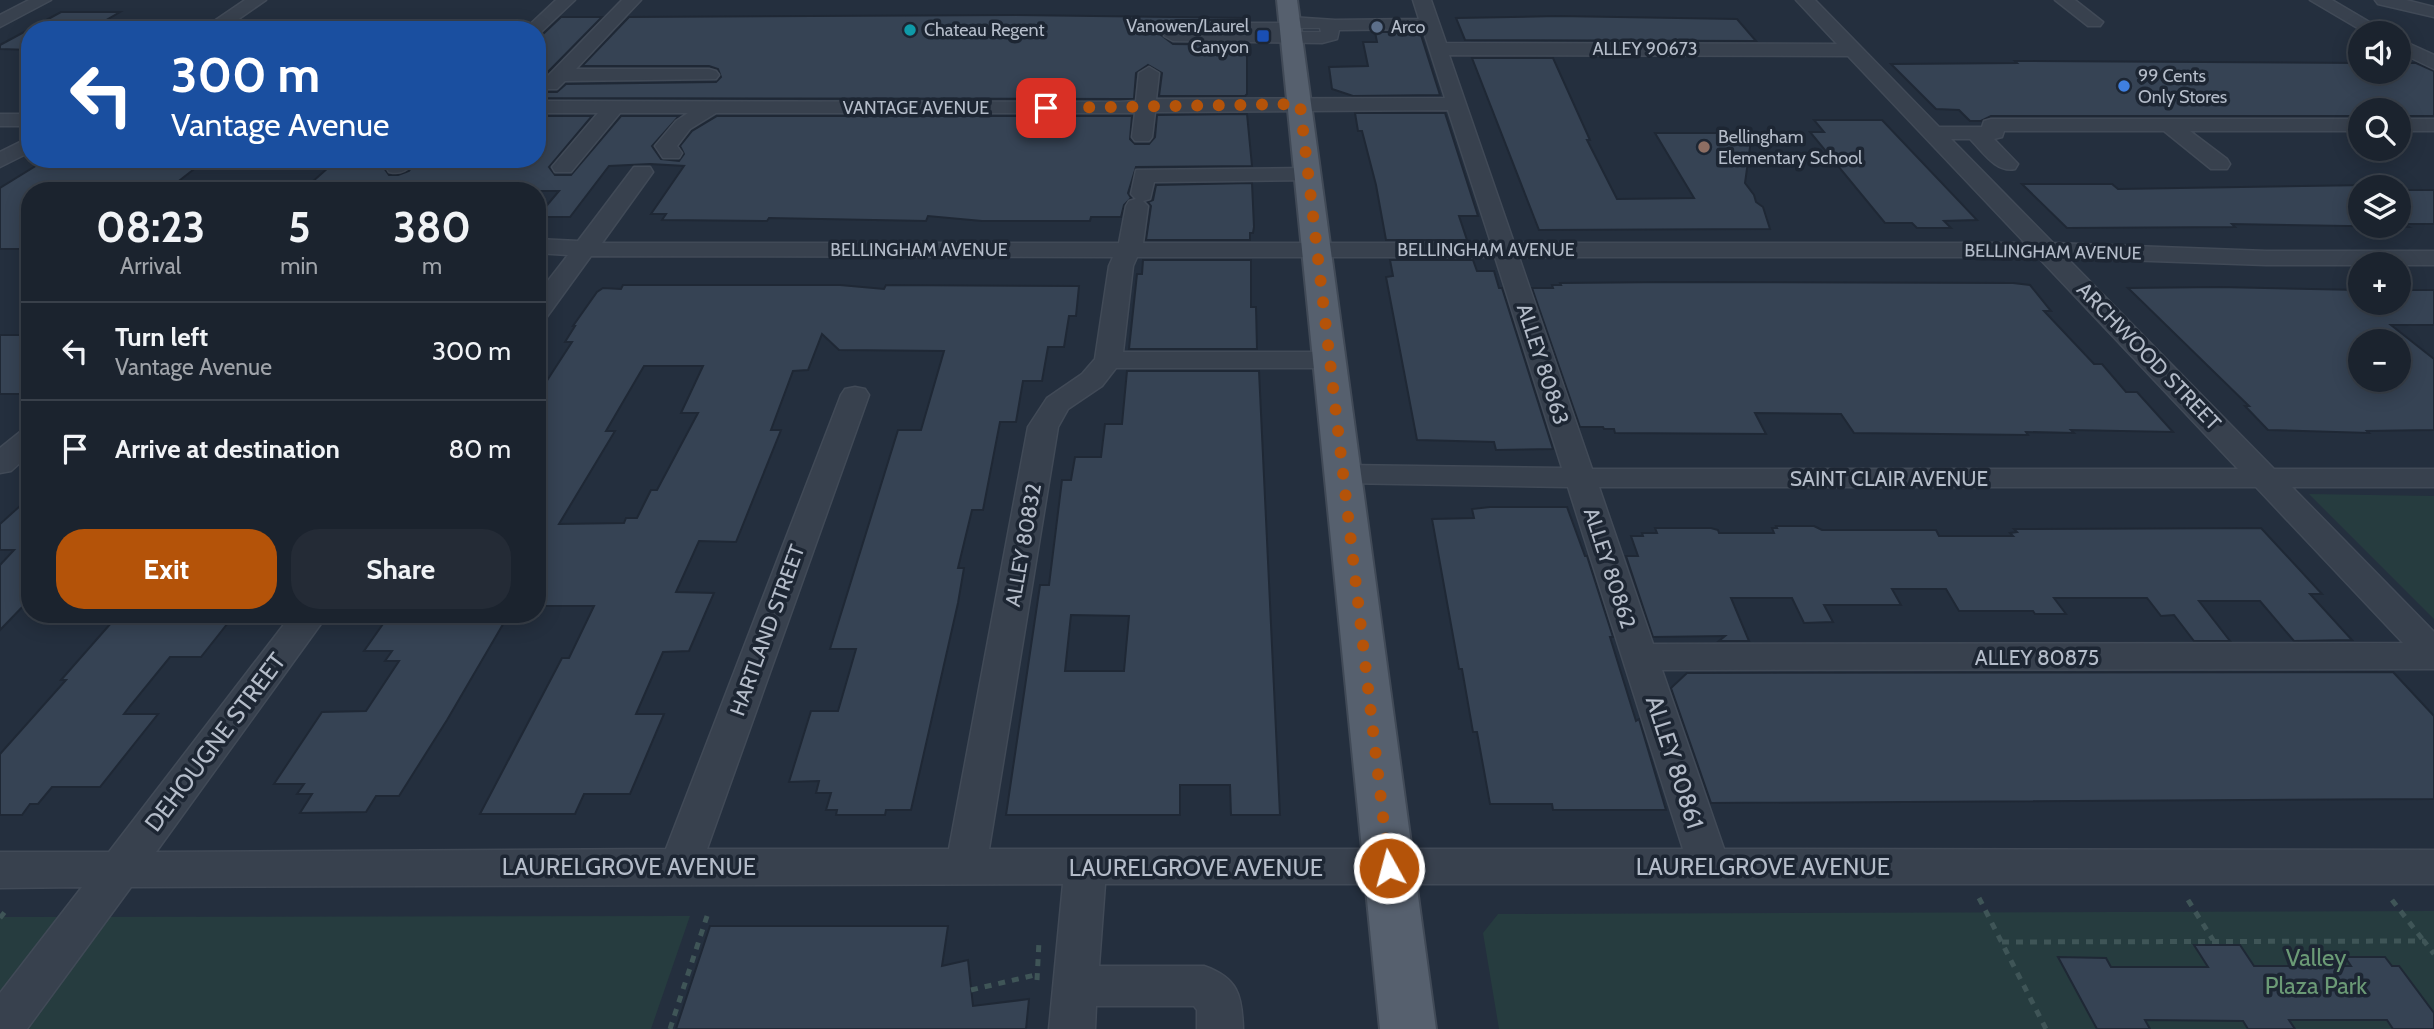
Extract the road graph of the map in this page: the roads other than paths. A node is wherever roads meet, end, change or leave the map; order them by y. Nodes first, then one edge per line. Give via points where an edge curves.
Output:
1 (42, 0) edge
2 (257, 0) edge
3 (566, 0) edge
4 (632, 0) edge
5 (1287, 0) edge
6 (1404, 0) edge
7 (1422, 0) edge
8 (1805, 0) edge
9 (2064, 0) edge
10 (2319, 0) edge
11 (2384, 0) edge
12 (2434, 12) edge
13 (224, 21) edge
14 (543, 21) edge
15 (2325, 21) dead end
16 (0, 22) edge
17 (2094, 22) dead end
18 (1421, 24) junction
19 (2348, 24) edge
20 (1291, 29) junction
21 (2348, 29) edge
22 (1853, 40) junction
23 (1438, 49) junction
24 (2411, 51) edge
25 (2427, 60) edge
26 (1149, 73) dead end
27 (559, 75) junction
28 (709, 75) dead end
29 (546, 89) edge
30 (1300, 104) junction
31 (1456, 104) junction
32 (1146, 106) junction
33 (546, 107) edge
34 (614, 107) junction
35 (712, 107) junction
36 (0, 120) edge
37 (21, 120) edge
38 (2169, 125) junction
39 (2348, 125) edge
40 (2411, 125) edge
41 (2434, 125) edge
42 (1934, 133) junction
43 (1976, 133) junction
44 (1142, 137) dead end
45 (21, 148) edge
46 (671, 153) dead end
47 (0, 161) edge
48 (1963, 164) junction
49 (2219, 164) dead end
50 (563, 167) dead end
51 (642, 172) dead end
52 (1308, 175) junction
53 (546, 247) edge
54 (585, 249) junction
55 (1317, 250) junction
56 (1505, 250) junction
57 (2047, 250) junction
58 (1128, 251) junction
59 (2434, 258) edge
60 (546, 301) edge
61 (1108, 360) junction
62 (1330, 360) junction
63 (855, 395) dead end
64 (21, 446) edge
65 (0, 464) edge
66 (1343, 474) junction
67 (1581, 478) junction
68 (2266, 478) junction
69 (2434, 478) edge
70 (304, 623) edge
71 (2434, 655) edge
72 (1640, 657) junction
73 (680, 866) junction
74 (966, 866) junction
75 (1085, 866) junction
76 (1709, 866) junction
77 (2434, 867) edge
78 (1389, 868) junction
79 (119, 870) junction
80 (4, 889) edge
81 (1075, 993) edge
82 (0, 1029) edge
83 (1220, 1029) edge
84 (1408, 1029) edge

1 - 16 street
2 - 13 street
3 - 14 street
4 - 27 street
5 - 20 main road
6 - 18 street
7 - 18 street
8 - 22 street, ARCHWOOD STREET
9 - 17 street
10 - 19 street
11 - 12 street
15 - 21 street
18 - 20 street via 1355,18
18 - 23 street, ALLEY 80863
20 - 20 street via 1173,36 1177,28
20 - 30 main road
22 - 23 street, ALLEY 90673
22 - 42 street, ARCHWOOD STREET
23 - 31 street, ALLEY 80863
24 - 25 street
26 - 32 street
27 - 28 street
27 - 29 street
30 - 31 street, VANTAGE AVENUE
30 - 32 street, VANTAGE AVENUE
30 - 52 main road
31 - 56 street, ALLEY 80863
32 - 35 street, VANTAGE AVENUE
32 - 44 street
33 - 34 street, VANTAGE AVENUE
34 - 35 street, VANTAGE AVENUE
34 - 50 street
35 - 46 street via 671,136 666,146
36 - 37 street
38 - 39 street
38 - 43 street via 1991,125 1995,133
38 - 49 street
40 - 41 street
42 - 43 street
42 - 48 street, ARCHWOOD STREET
43 - 48 street via 2007,164
45 - 47 street
48 - 57 street, ARCHWOOD STREET
51 - 54 street
52 - 55 main road
52 - 58 street via 1144,175
53 - 54 street, BELLINGHAM AVENUE
54 - 58 street, BELLINGHAM AVENUE
54 - 60 street
55 - 56 street, BELLINGHAM AVENUE
55 - 58 street, BELLINGHAM AVENUE
55 - 62 main road
56 - 57 street, BELLINGHAM AVENUE
56 - 67 street, ALLEY 80863
57 - 59 street, BELLINGHAM AVENUE
57 - 68 street, ARCHWOOD STREET
58 - 61 street via 1121,266
61 - 62 street
61 - 74 street, ALLEY 80832 via 1092,380 1056,404 1043,427
62 - 66 main road
63 - 73 street, HARTLAND STREET
64 - 65 street
66 - 67 street, SAINT CLAIR AVENUE
66 - 78 main road
67 - 68 street, SAINT CLAIR AVENUE
67 - 72 street, ALLEY 80862
68 - 69 street, SAINT CLAIR AVENUE
68 - 71 street, ARCHWOOD STREET
70 - 79 street, DEHOUGNE STREET
71 - 72 street, ALLEY 80875
72 - 76 street, ALLEY 80861
73 - 74 street, LAURELGROVE AVENUE
73 - 79 street, LAURELGROVE AVENUE
74 - 75 street, LAURELGROVE AVENUE
75 - 78 street, LAURELGROVE AVENUE
75 - 81 street
76 - 77 street, LAURELGROVE AVENUE
76 - 78 street, LAURELGROVE AVENUE
78 - 84 main road
79 - 80 street, LAURELGROVE AVENUE
79 - 82 street, DEHOUGNE STREET
81 - 83 street via 1204,986 1220,1002

